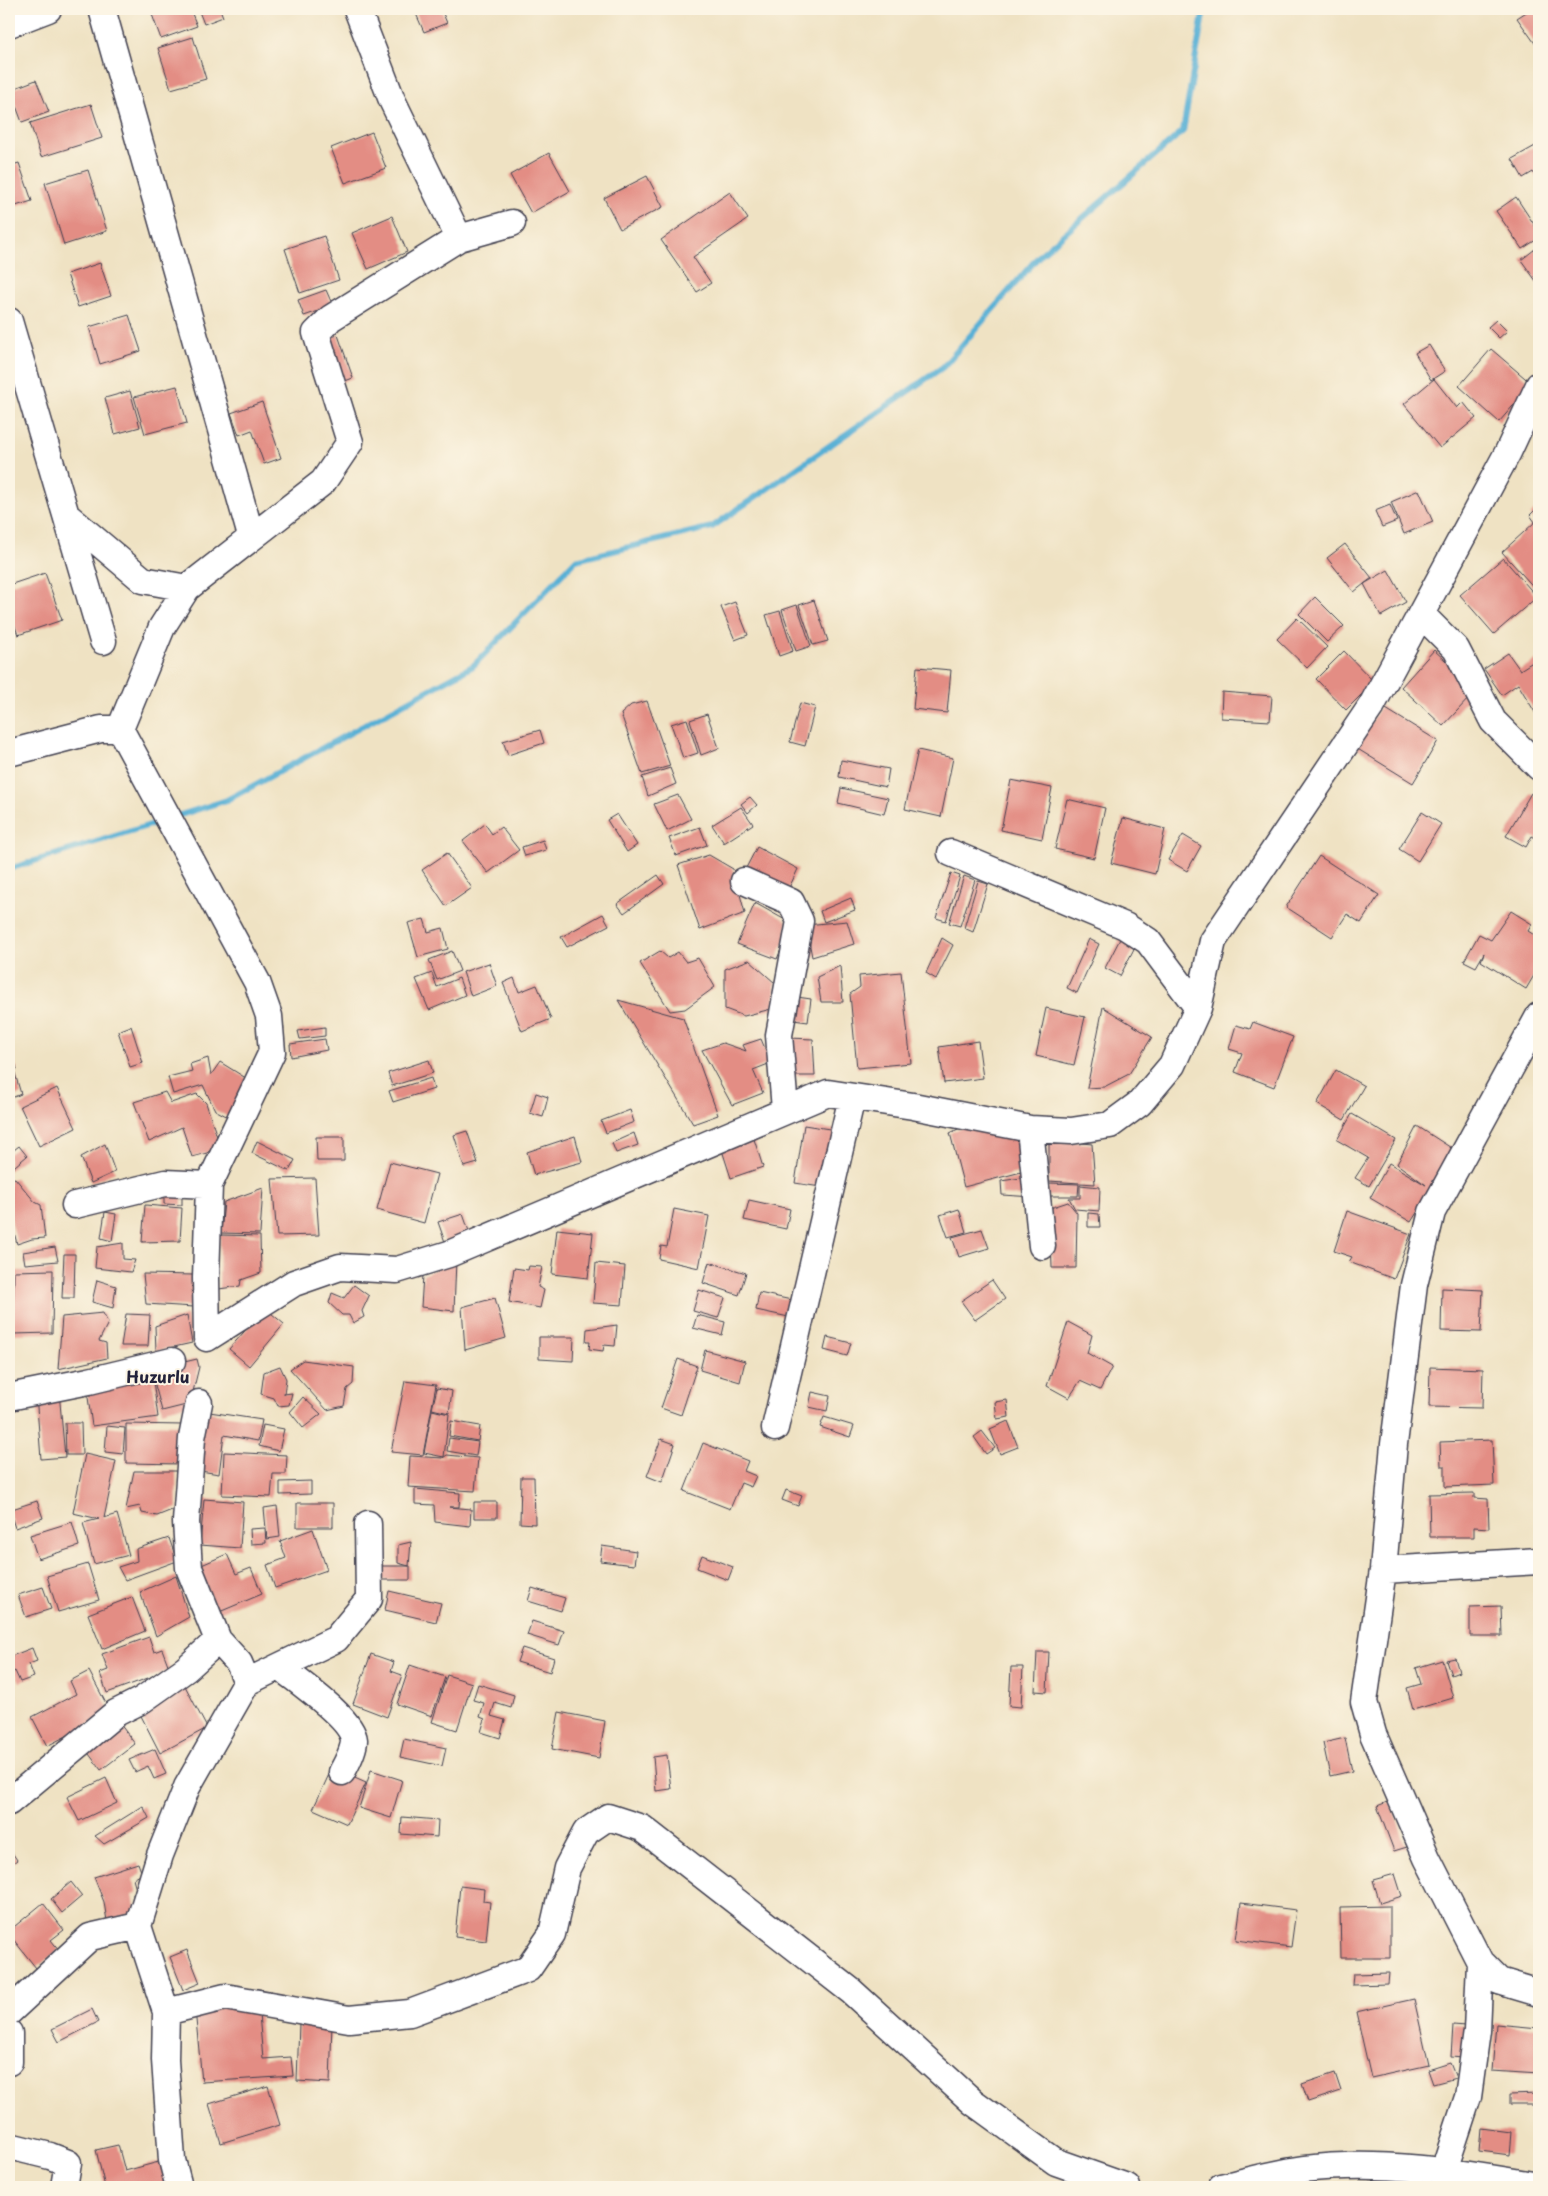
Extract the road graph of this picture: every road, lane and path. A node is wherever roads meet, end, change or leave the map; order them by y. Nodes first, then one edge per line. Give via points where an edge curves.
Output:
1 (48, 9) edge
2 (102, 9) edge
3 (357, 9) edge
4 (9, 24) edge
5 (512, 223) dead end
6 (459, 238) junction
7 (9, 321) edge
8 (1539, 385) edge
9 (66, 514) junction
10 (251, 536) junction
11 (187, 588) junction
12 (1422, 615) junction
13 (103, 641) dead end
14 (120, 729) junction
15 (9, 753) edge
16 (1539, 767) edge
17 (951, 852) dead end
18 (744, 881) dead end
19 (1198, 1008) junction
20 (1539, 1016) edge
21 (852, 1097) junction
22 (785, 1110) junction
23 (1030, 1129) junction
24 (209, 1185) junction
25 (75, 1205) dead end
26 (1042, 1246) dead end
27 (172, 1360) dead end
28 (9, 1397) edge
29 (199, 1403) dead end
30 (775, 1428) dead end
31 (368, 1524) dead end
32 (1539, 1561) edge
33 (1382, 1570) junction
34 (218, 1640) junction
35 (280, 1667) junction
36 (247, 1682) junction
37 (342, 1772) dead end
38 (9, 1802) edge
39 (138, 1926) junction
40 (1480, 1962) junction
41 (1539, 1994) edge
42 (9, 2012) edge
43 (166, 2012) junction
44 (9, 2032) edge
45 (9, 2062) edge
46 (9, 2146) edge
47 (1444, 2170) junction
48 (1539, 2186) edge
49 (64, 2187) edge
50 (179, 2187) edge
51 (1127, 2187) edge
52 (1221, 2187) edge

1 - 4 street
2 - 10 street
3 - 6 street via 392,100
5 - 6 street
6 - 10 street via 331,318 316,332 350,442 323,482
7 - 9 street
8 - 12 street via 1508,452
9 - 11 street via 143,580
9 - 13 street
10 - 11 street
11 - 14 street via 162,627
12 - 16 street via 1456,649 1493,721
12 - 19 street via 1372,705 1213,941
14 - 15 street via 101,729
14 - 24 street via 258,982 269,1016 272,1052
17 - 19 street via 1125,926 1148,941
18 - 22 street via 791,902 800,921 779,1035
19 - 23 street via 1172,1065 1140,1103 1110,1125 1071,1131
20 - 33 street via 1432,1212 1414,1285
21 - 22 street via 828,1093
21 - 23 street
21 - 30 street
22 - 24 street via 450,1254 397,1270 340,1267 294,1283 207,1338
23 - 26 street
24 - 25 street via 164,1183
27 - 28 street
29 - 34 street via 192,1438 186,1522 189,1568
31 - 35 street via 369,1600 336,1639
32 - 33 street
33 - 40 street via 1364,1702 1373,1734 1427,1858
34 - 36 street via 239,1663
34 - 38 street via 178,1674 116,1714
35 - 36 street
35 - 37 street via 338,1712 351,1729 354,1741
36 - 39 street via 187,1787 160,1855
39 - 42 street via 90,1937
39 - 43 street
40 - 41 street via 1499,1980
40 - 47 street via 1477,2031 1468,2097
43 - 50 street via 165,2060 172,2150
43 - 51 street via 224,1997 350,2019 410,2013 528,1969 552,1934 567,1868 586,1832 608,1817 642,1828 851,1991 973,2102 1056,2162
44 - 45 street
46 - 49 street via 68,2163
47 - 48 street
47 - 52 street via 1355,2165 1312,2169

